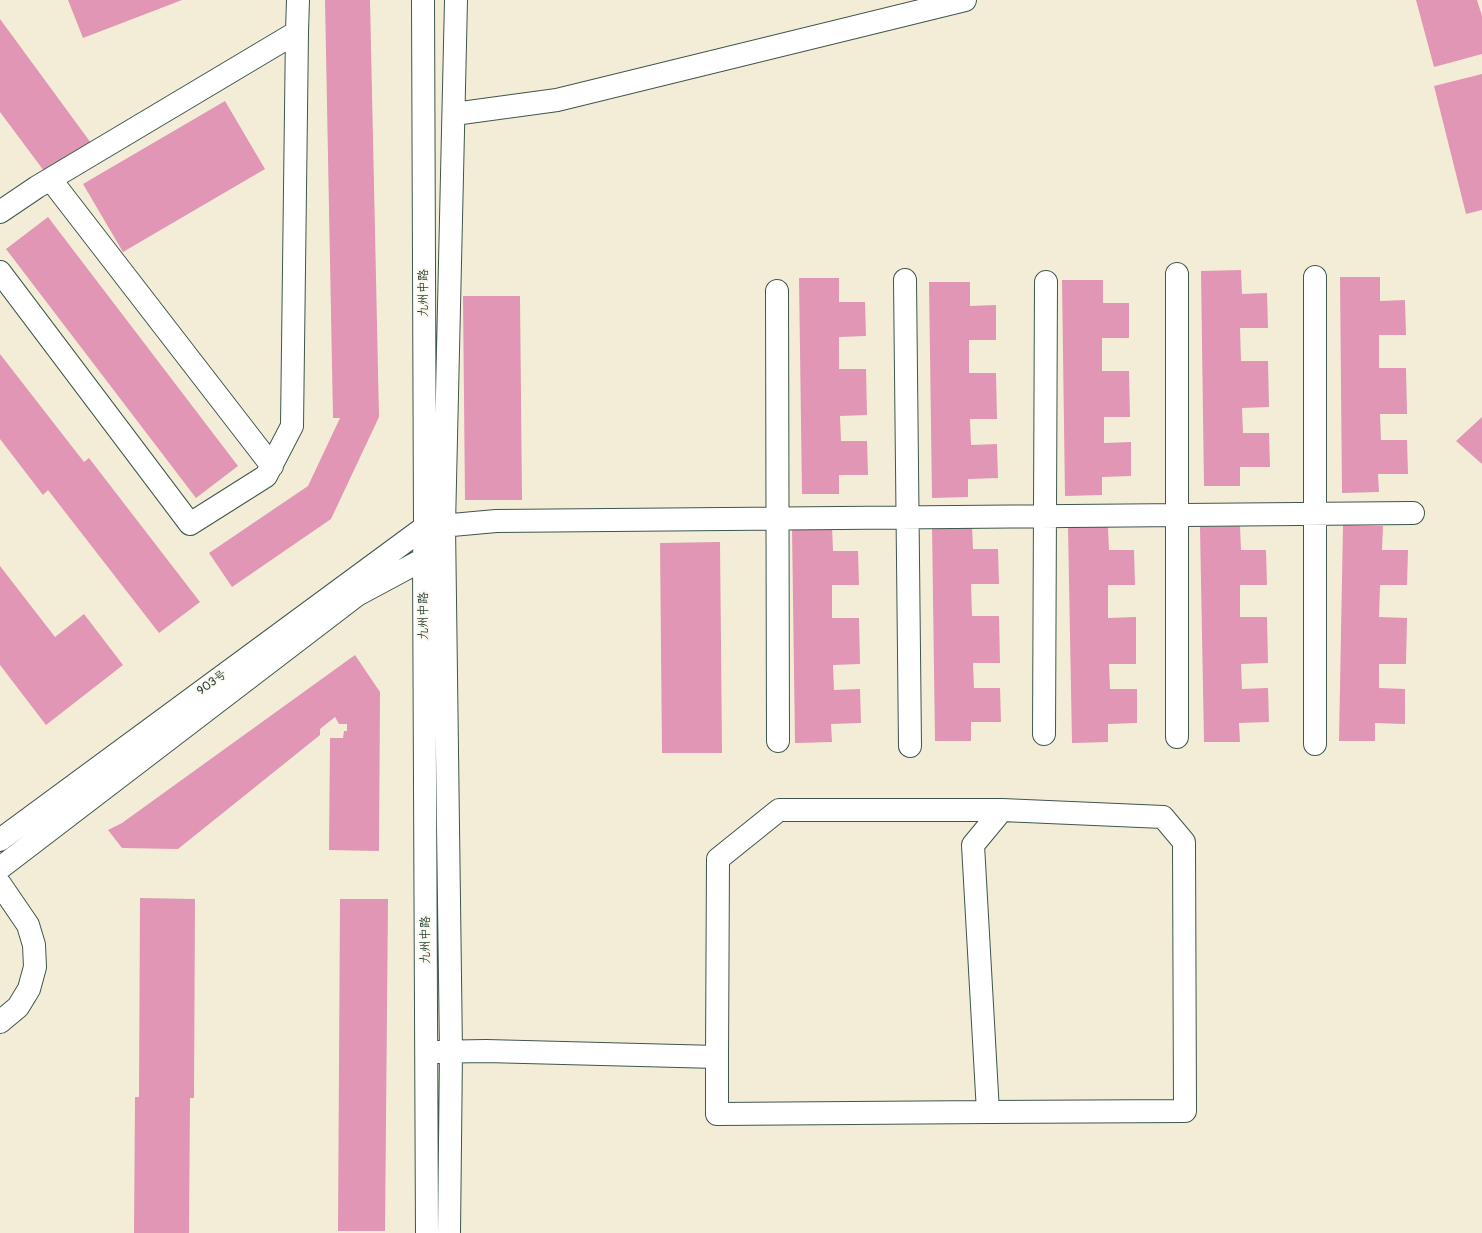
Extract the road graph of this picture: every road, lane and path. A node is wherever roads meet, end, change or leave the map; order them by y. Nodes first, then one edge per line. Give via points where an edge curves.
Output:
1 (298, 0) edge
2 (423, 0) edge
3 (456, 0) edge
4 (965, 0) edge
5 (297, 32) junction
6 (454, 114) junction
7 (50, 180) junction
8 (0, 212) edge
9 (0, 272) edge
10 (1177, 274) dead end
11 (1315, 277) dead end
12 (906, 280) dead end
13 (1046, 282) dead end
14 (778, 290) dead end
15 (272, 466) junction
16 (1413, 513) dead end
17 (1315, 514) junction
18 (1177, 515) junction
19 (1045, 517) junction
20 (908, 518) junction
21 (778, 519) junction
22 (434, 526) junction
23 (445, 553) junction
24 (424, 559) junction
25 (1044, 734) dead end
26 (1177, 736) dead end
27 (778, 740) dead end
28 (1315, 744) dead end
29 (910, 746) dead end
30 (1002, 810) junction
31 (0, 840) edge
32 (0, 868) edge
33 (0, 884) edge
34 (0, 1022) edge
35 (427, 1052) junction
36 (451, 1052) junction
37 (717, 1057) junction
38 (988, 1112) junction
39 (427, 1233) edge
40 (449, 1233) edge

1 - 5 street
2 - 22 street, 九州中路
3 - 6 street
4 - 6 street via 557,100
5 - 7 street
5 - 15 street via 292,426
6 - 22 street
7 - 8 street
7 - 15 street
9 - 15 street via 190,524 266,476
10 - 18 street
11 - 17 street
12 - 20 street
13 - 19 street
14 - 21 street
16 - 17 street
17 - 18 street
17 - 28 street
18 - 19 street
18 - 26 street
19 - 20 street
19 - 25 street
20 - 21 street
20 - 29 street
21 - 22 street via 496,521
21 - 27 street
22 - 23 street
22 - 24 street, 九州中路
22 - 31 street, 903号
23 - 24 street
23 - 36 street
24 - 32 street via 357,595
24 - 35 street, 九州中路
30 - 37 street via 779,810 718,859
30 - 38 street via 973,845
30 - 38 street via 1163,816 1184,842 1185,1111
33 - 34 street via 28,925 34,945 34,967 29,989 18,1007
35 - 36 street
35 - 39 street, 九州中路
36 - 37 street
36 - 40 street
37 - 38 street via 717,1114

